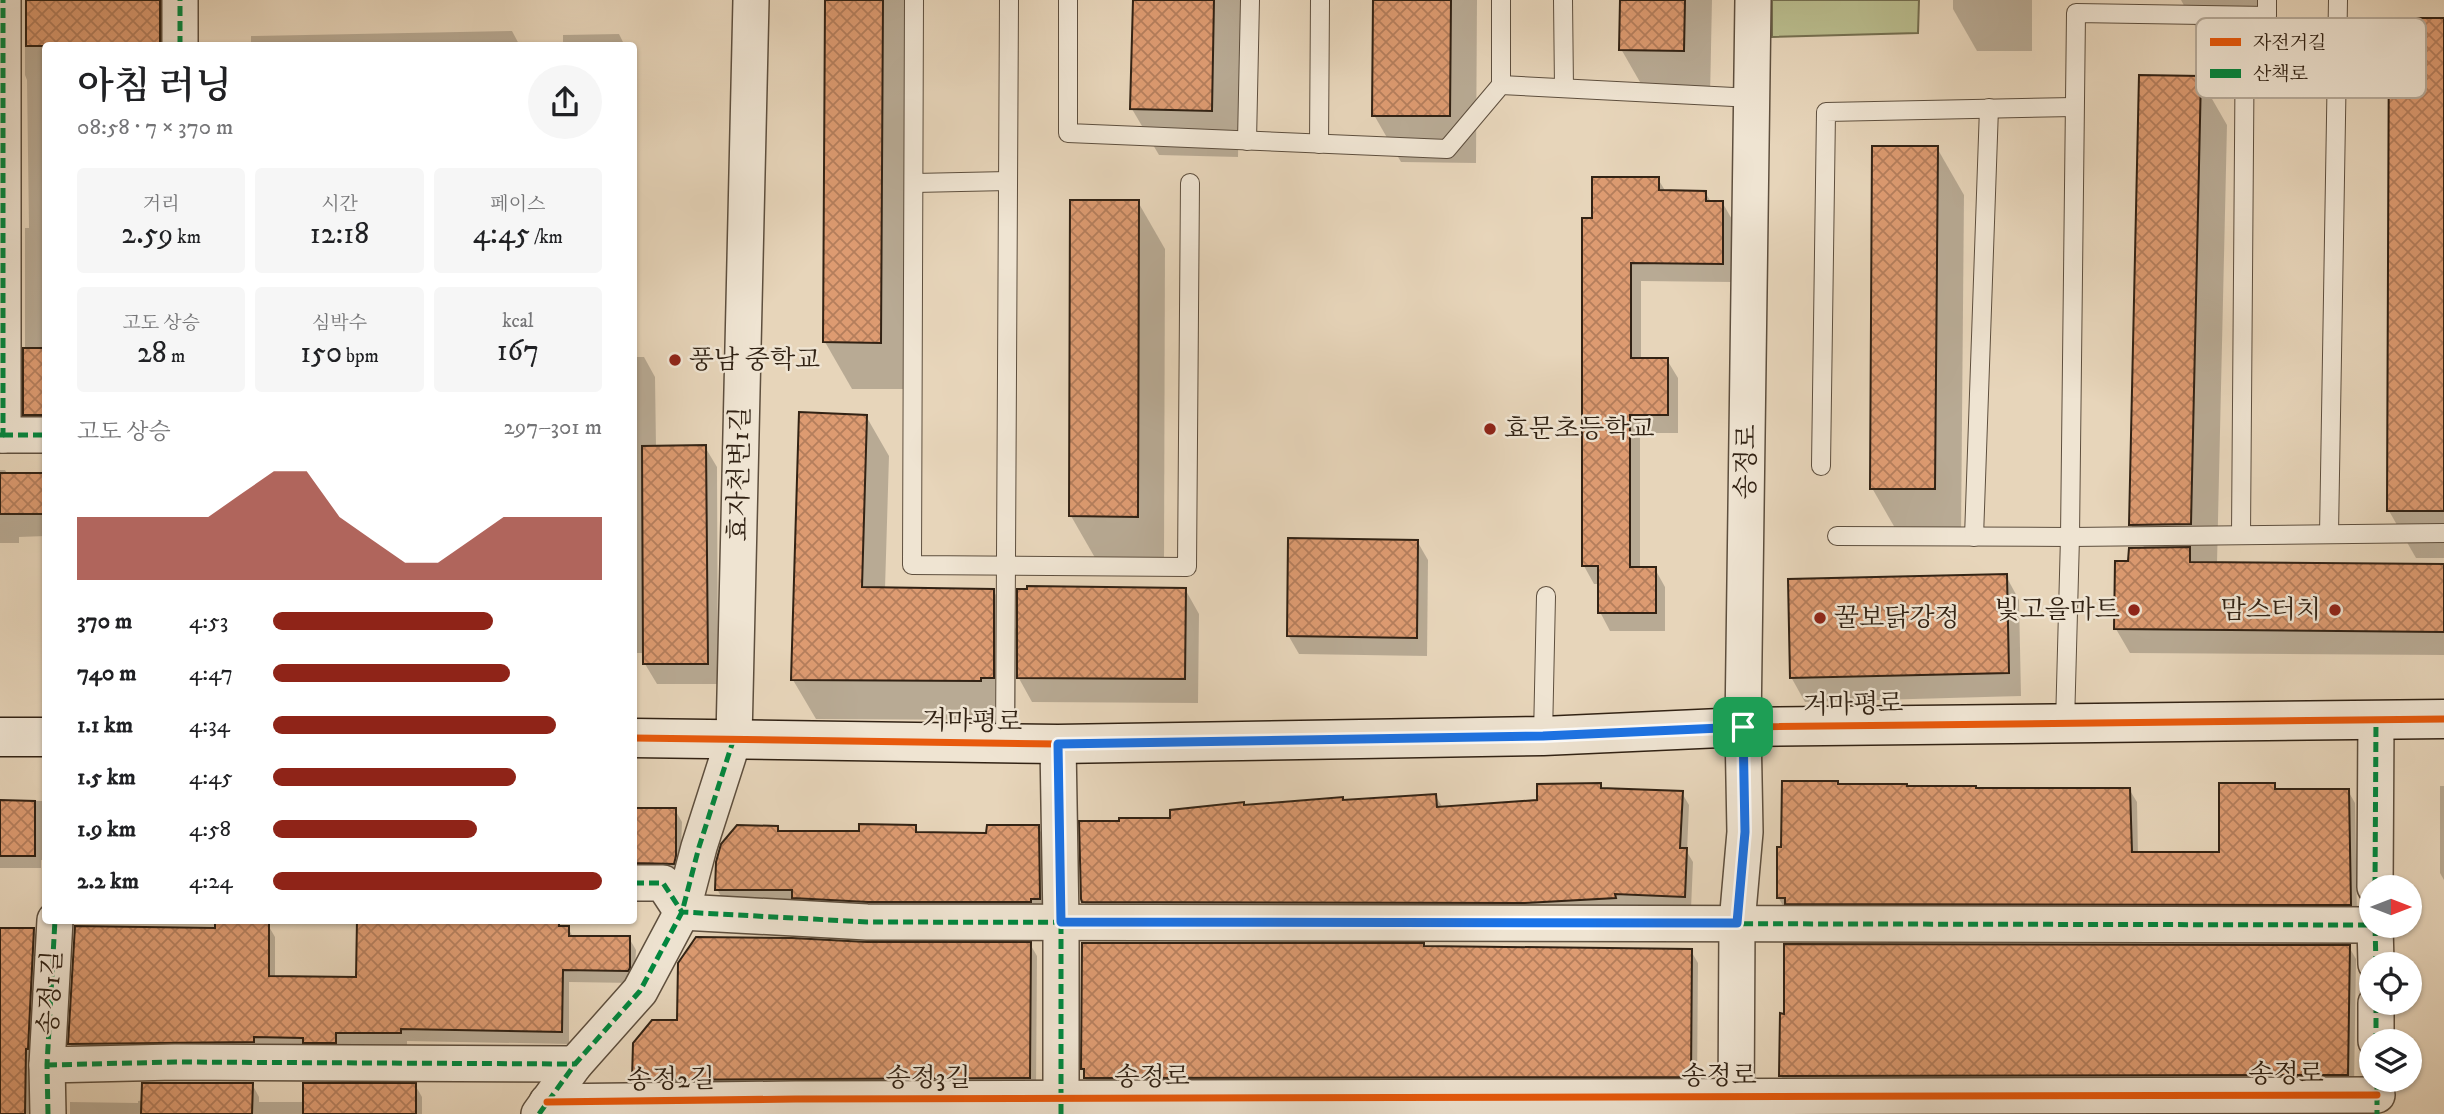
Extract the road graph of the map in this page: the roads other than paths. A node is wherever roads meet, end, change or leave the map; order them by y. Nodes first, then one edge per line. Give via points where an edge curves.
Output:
1 (3, 0) edge
2 (180, 0) edge
3 (751, 0) edge
4 (914, 0) edge
5 (1009, 0) edge
6 (1068, 0) edge
7 (1250, 0) edge
8 (1320, 0) edge
9 (1501, 0) edge
10 (1563, 0) edge
11 (1753, 0) edge
12 (2267, 0) edge
13 (2338, 0) edge
14 (2076, 6) edge
15 (2145, 8) edge
16 (2245, 16) joint
17 (2338, 18) edge
18 (180, 42) edge
19 (1501, 85) junction
20 (1564, 89) junction
21 (1753, 98) junction
22 (2244, 98) edge
23 (2336, 98) edge
24 (2074, 107) junction
25 (1989, 108) junction
26 (1247, 141) junction
27 (1319, 144) junction
28 (1008, 181) junction
29 (914, 183) junction
30 (1190, 183) dead end
31 (1, 435) edge
32 (42, 435) edge
33 (1821, 466) dead end
34 (2444, 533) edge
35 (2329, 534) junction
36 (2241, 535) junction
37 (1837, 536) dead end
38 (1974, 537) junction
39 (2070, 537) junction
40 (1007, 566) junction
41 (1546, 596) dead end
42 (2376, 719) junction
43 (2444, 719) edge
44 (2064, 724) junction
45 (1743, 727) junction
46 (1543, 736) junction
47 (0, 737) edge
48 (42, 737) edge
49 (637, 738) edge
50 (734, 738) junction
51 (1005, 743) junction
52 (1058, 744) junction
53 (2375, 875) edge
54 (637, 883) edge
55 (682, 912) junction
56 (1061, 922) junction
57 (1737, 923) junction
58 (55, 924) edge
59 (2359, 925) edge
60 (575, 1064) junction
61 (47, 1065) junction
62 (2377, 1096) edge
63 (795, 1099) joint
64 (1736, 1105) edge
65 (1061, 1106) edge
66 (543, 1108) edge
67 (48, 1114) edge

1 - 31 street
2 - 18 street
3 - 50 street, 효자천변1길
4 - 29 lane
5 - 28 lane
6 - 26 lane via 1068,133
7 - 26 lane
8 - 27 lane
9 - 19 lane
10 - 20 lane
11 - 21 street, 송정로
12 - 16 lane via 2267,16
13 - 17 lane
14 - 15 lane
14 - 24 lane
15 - 16 lane
19 - 20 lane
19 - 27 lane via 1447,149
20 - 21 lane
21 - 45 street, 송정로
22 - 36 lane
23 - 35 lane
24 - 25 lane
24 - 39 lane
25 - 33 lane via 1826,112
25 - 38 lane
26 - 27 lane
28 - 29 lane
28 - 40 lane
29 - 40 lane via 912,565
30 - 40 lane via 1187,567
31 - 32 street
34 - 35 lane
35 - 36 lane
36 - 39 lane
37 - 38 lane
38 - 39 lane
39 - 44 lane
40 - 51 lane
41 - 46 lane
42 - 43 street, 거마평로
42 - 44 street, 거마평로
42 - 53 street
44 - 45 street, 거마평로
45 - 46 street, 거마평로
45 - 57 street, 송정로 via 1745,832
46 - 52 street, 거마평로
47 - 48 street
49 - 50 street, 거마평로
50 - 51 street, 거마평로
50 - 55 street, 송정2길
51 - 52 street, 거마평로
52 - 56 street
54 - 55 street via 663,883
55 - 56 street via 867,922
55 - 60 street, 송정2길 via 640,991
56 - 57 street
56 - 65 street
57 - 59 street
57 - 64 street, 송정로
58 - 61 street, 송정1길
60 - 61 street, 송정1길
60 - 66 street, 송정2길
61 - 67 street, 송정1길
62 - 64 street, 송정로
63 - 65 street, 송정3길
63 - 66 street, 송정2길
64 - 65 street, 송정로

